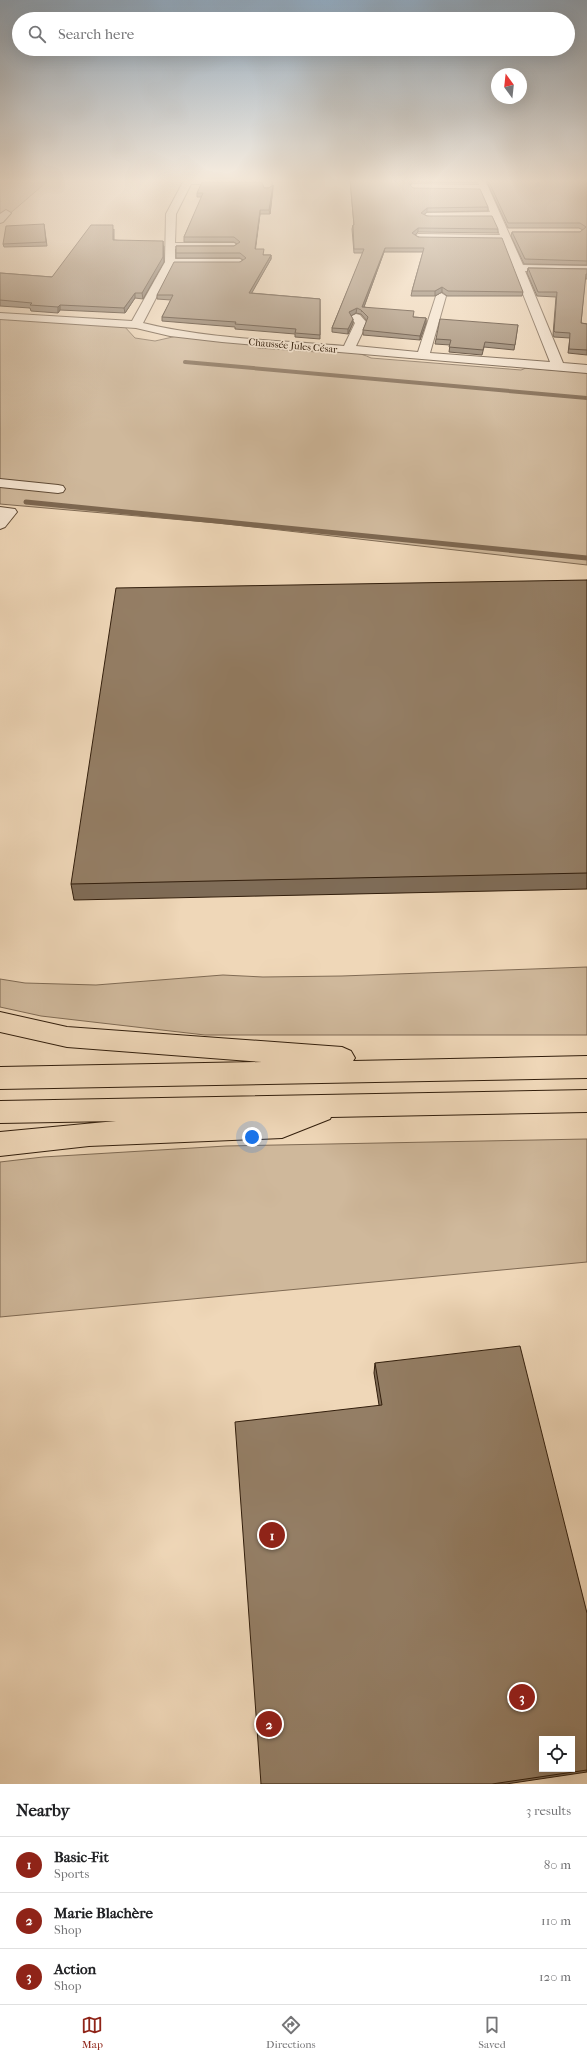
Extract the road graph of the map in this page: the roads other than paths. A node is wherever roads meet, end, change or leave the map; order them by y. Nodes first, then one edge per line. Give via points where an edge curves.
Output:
1 (169, 263) edge
2 (517, 263) edge
3 (519, 268) junction
4 (587, 269) edge
5 (442, 296) dead end
6 (0, 316) edge
7 (356, 317) edge
8 (136, 325) junction
9 (348, 350) junction
10 (423, 356) junction
11 (558, 367) junction
12 (587, 369) edge
13 (0, 483) edge
14 (58, 489) dead end
15 (0, 511) edge
16 (0, 524) edge
17 (0, 1022) edge
18 (587, 1067) edge
19 (469, 1068) junction
20 (0, 1078) edge
21 (587, 1100) edge
22 (336, 1106) junction
23 (0, 1112) edge
24 (0, 1144) edge

1 - 8 street
2 - 3 street
3 - 4 street
3 - 11 street
5 - 10 street
6 - 8 street, Chaussée Jules César
7 - 9 street via 361,322
8 - 9 street, Chaussée Jules César via 158,331 222,339
9 - 10 street, Chaussée Jules César
10 - 11 street, Chaussée Jules César
11 - 12 street, Chaussée Jules César
13 - 14 street
15 - 16 street via 10,512
17 - 19 highway via 67,1037
18 - 19 highway
19 - 20 highway
21 - 22 highway
22 - 23 highway
22 - 24 highway via 282,1126 89,1134

